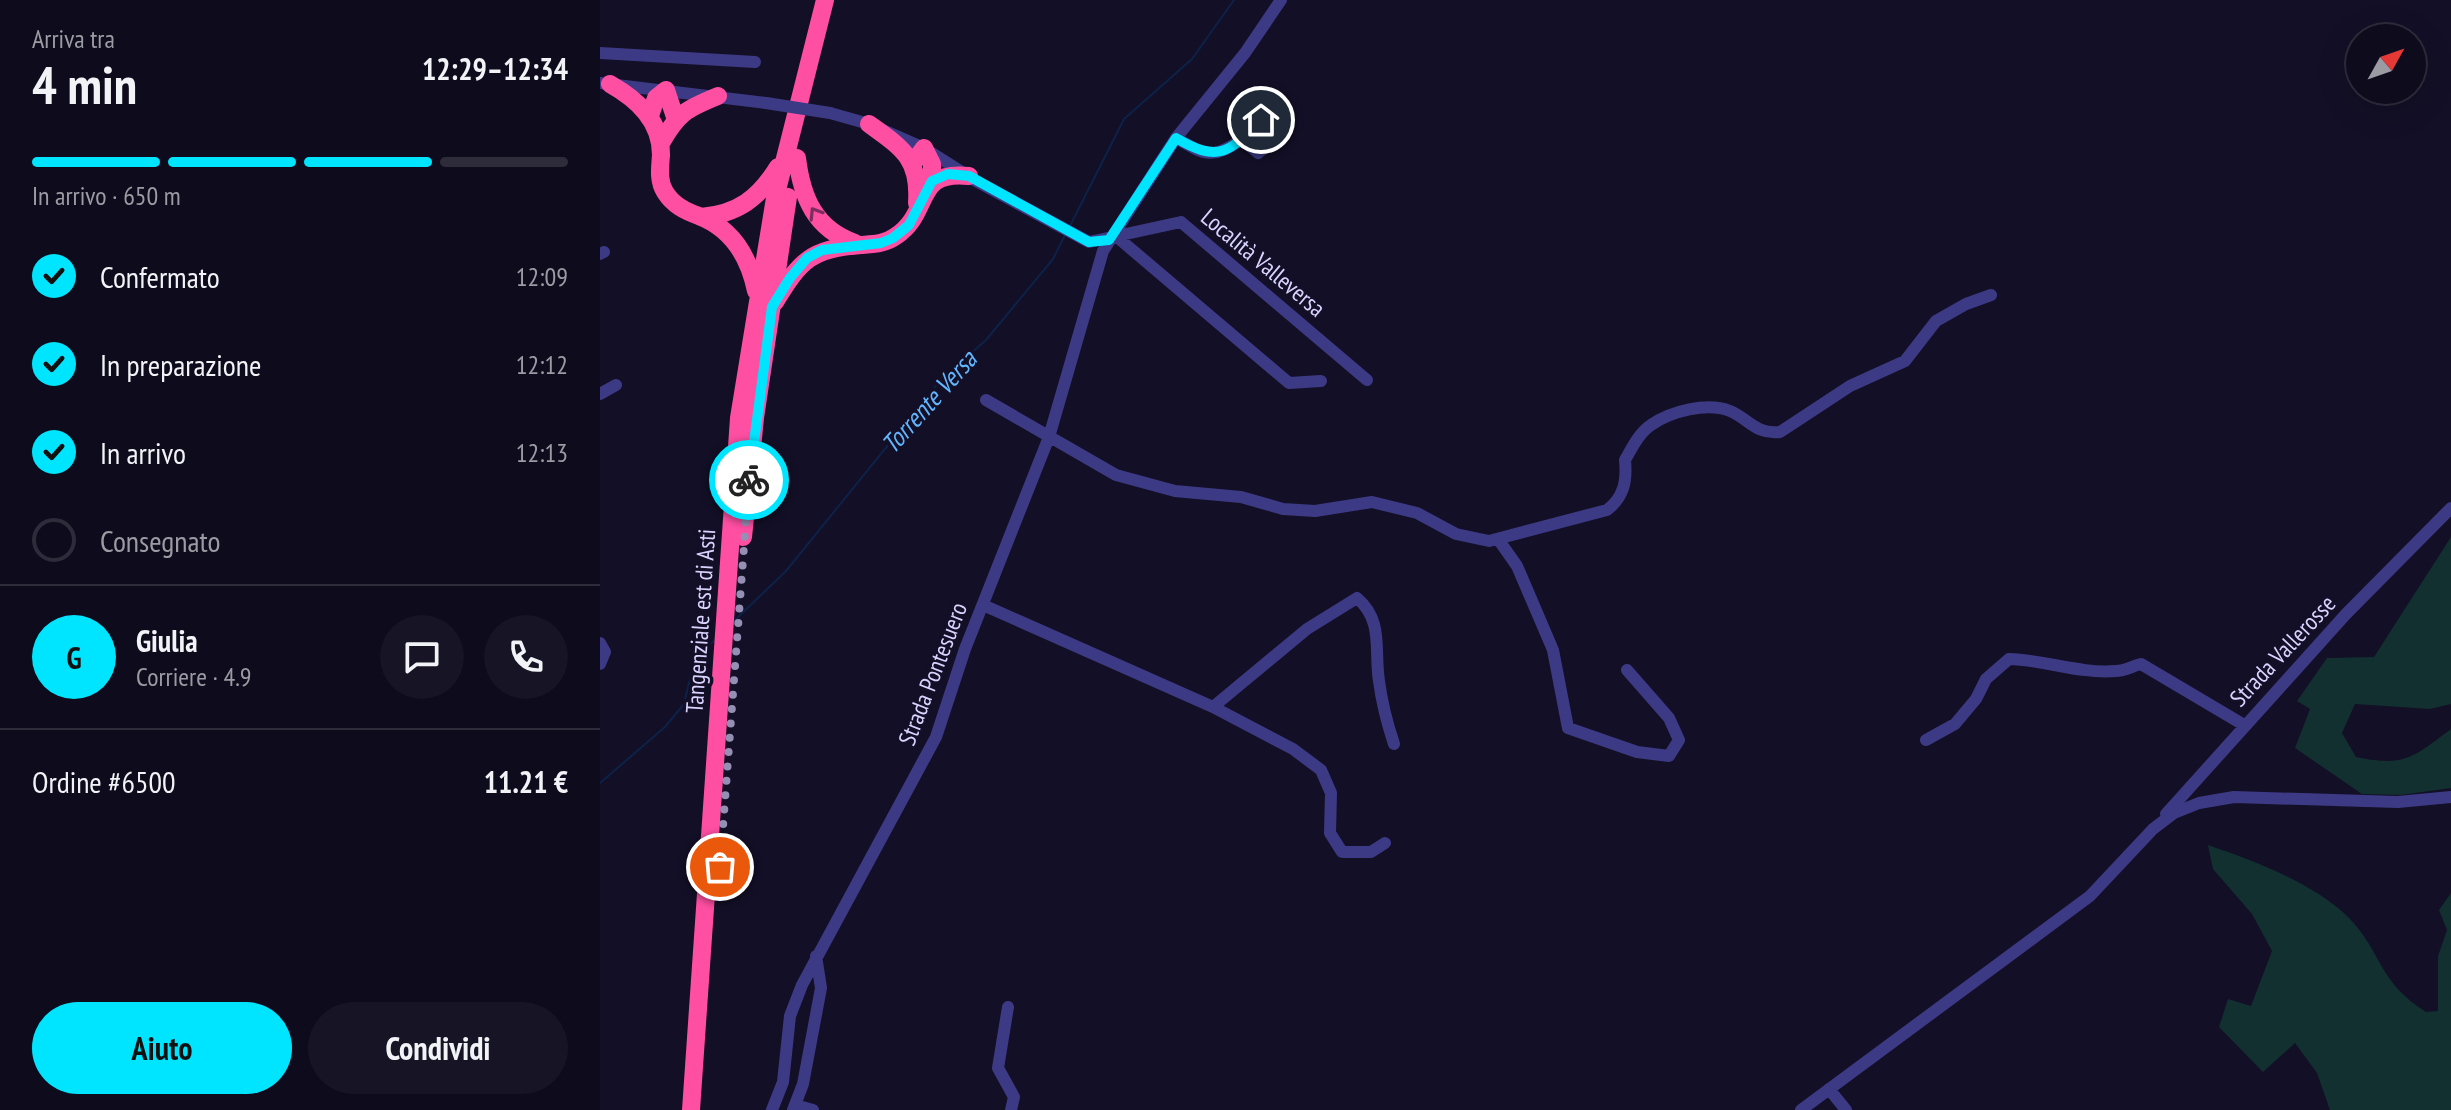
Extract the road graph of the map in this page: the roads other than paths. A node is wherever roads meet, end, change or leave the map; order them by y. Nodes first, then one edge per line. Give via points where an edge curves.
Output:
1 (817, 0) edge
2 (825, 0) edge
3 (837, 0) edge
4 (1281, 0) edge
5 (811, 48) junction
6 (600, 53) edge
7 (755, 62) dead end
8 (605, 83) edge
9 (666, 90) junction
10 (718, 96) junction
11 (650, 116) junction
12 (675, 117) junction
13 (869, 124) joint
14 (1176, 138) junction
15 (1242, 139) dead end
16 (661, 143) junction
17 (919, 155) junction
18 (792, 156) junction
19 (969, 176) junction
20 (932, 181) junction
21 (917, 210) junction
22 (701, 217) junction
23 (1113, 238) junction
24 (861, 245) junction
25 (1991, 295) dead end
26 (765, 304) junction
27 (1367, 380) dead end
28 (1321, 381) dead end
29 (616, 385) dead end
30 (600, 394) edge
31 (986, 400) dead end
32 (1049, 437) junction
33 (2451, 508) edge
34 (1498, 539) junction
35 (983, 605) junction
36 (600, 643) edge
37 (728, 659) junction
38 (600, 664) edge
39 (1627, 670) dead end
40 (1213, 707) junction
41 (2244, 725) junction
42 (1926, 740) dead end
43 (1394, 744) dead end
44 (2451, 797) edge
45 (2153, 829) junction
46 (1385, 843) dead end
47 (816, 956) junction
48 (1008, 1007) dead end
49 (1829, 1089) junction
50 (794, 1107) edge
51 (691, 1110) edge
52 (703, 1110) edge
53 (772, 1110) edge
54 (813, 1110) edge
55 (1011, 1110) edge
56 (1801, 1110) edge
57 (1846, 1110) edge

1 - 5 highway
2 - 5 highway, Tangenziale est di Asti
3 - 18 highway, Tangenziale est di Asti
4 - 14 street, Strada Pontesuero
5 - 18 highway, Tangenziale est di Asti
6 - 7 street
8 - 9 street
8 - 11 highway via 636,100
9 - 10 street
9 - 11 highway via 656,98
9 - 12 highway
10 - 12 highway
10 - 13 street, bridge
11 - 16 highway
12 - 16 highway
13 - 17 highway
14 - 15 street via 1202,153 1223,153
14 - 23 street, Strada Pontesuero
16 - 22 highway via 662,187 678,207
17 - 19 street
17 - 20 highway via 932,164
17 - 21 highway
18 - 22 highway via 744,206
24 -> 18 highway via 834,235 820,222
18 - 26 highway, Tangenziale est di Asti
19 - 20 highway via 948,174
19 - 23 street via 1089,242
20 - 21 highway
21 - 24 highway via 893,238
22 - 26 highway via 735,240
23 - 27 street, Località Valleversa via 1181,222
23 - 28 street via 1289,383
23 - 32 street, Strada Pontesuero
24 - 26 highway via 822,250 807,258
25 - 34 street via 1936,321 1905,361 1850,386 1780,432 1766,434 1730,411 1707,406 1673,414 1651,425 1625,460 1627,477 1620,499 1607,510
26 - 37 highway, Tangenziale est di Asti
26 - 37 highway, Tangenziale est di Asti via 739,418
29 - 30 street
31 - 32 street
32 - 34 street via 1116,475 1175,491 1315,511 1372,502 1417,513 1456,534
32 - 35 street, Strada Pontesuero
33 - 41 street, Strada Vallerosse
34 - 39 street via 1517,566 1553,650 1568,728 1613,746 1669,756 1679,740 1669,718
35 - 40 street
35 - 47 street, Strada Pontesuero via 921,769
36 - 38 street via 605,652
37 - 51 highway, Tangenziale est di Asti
37 - 52 highway, Tangenziale est di Asti
40 - 43 street via 1307,629 1357,598 1368,607 1378,630 1383,711
40 - 46 street via 1293,749 1321,770 1331,793 1330,833 1342,852 1371,852
41 - 42 street via 2141,664 2119,671 2073,670 2009,659 1986,679 1955,724
41 - 45 street, Strada Vallerosse
44 - 45 street via 2398,802 2215,799 2174,813
45 - 49 street via 2090,896
47 - 50 street via 821,988
47 - 53 street, Strada Pontesuero via 790,1016 783,1082
48 - 55 street via 998,1068 1014,1097
49 - 56 street
49 - 57 street
50 - 54 street

